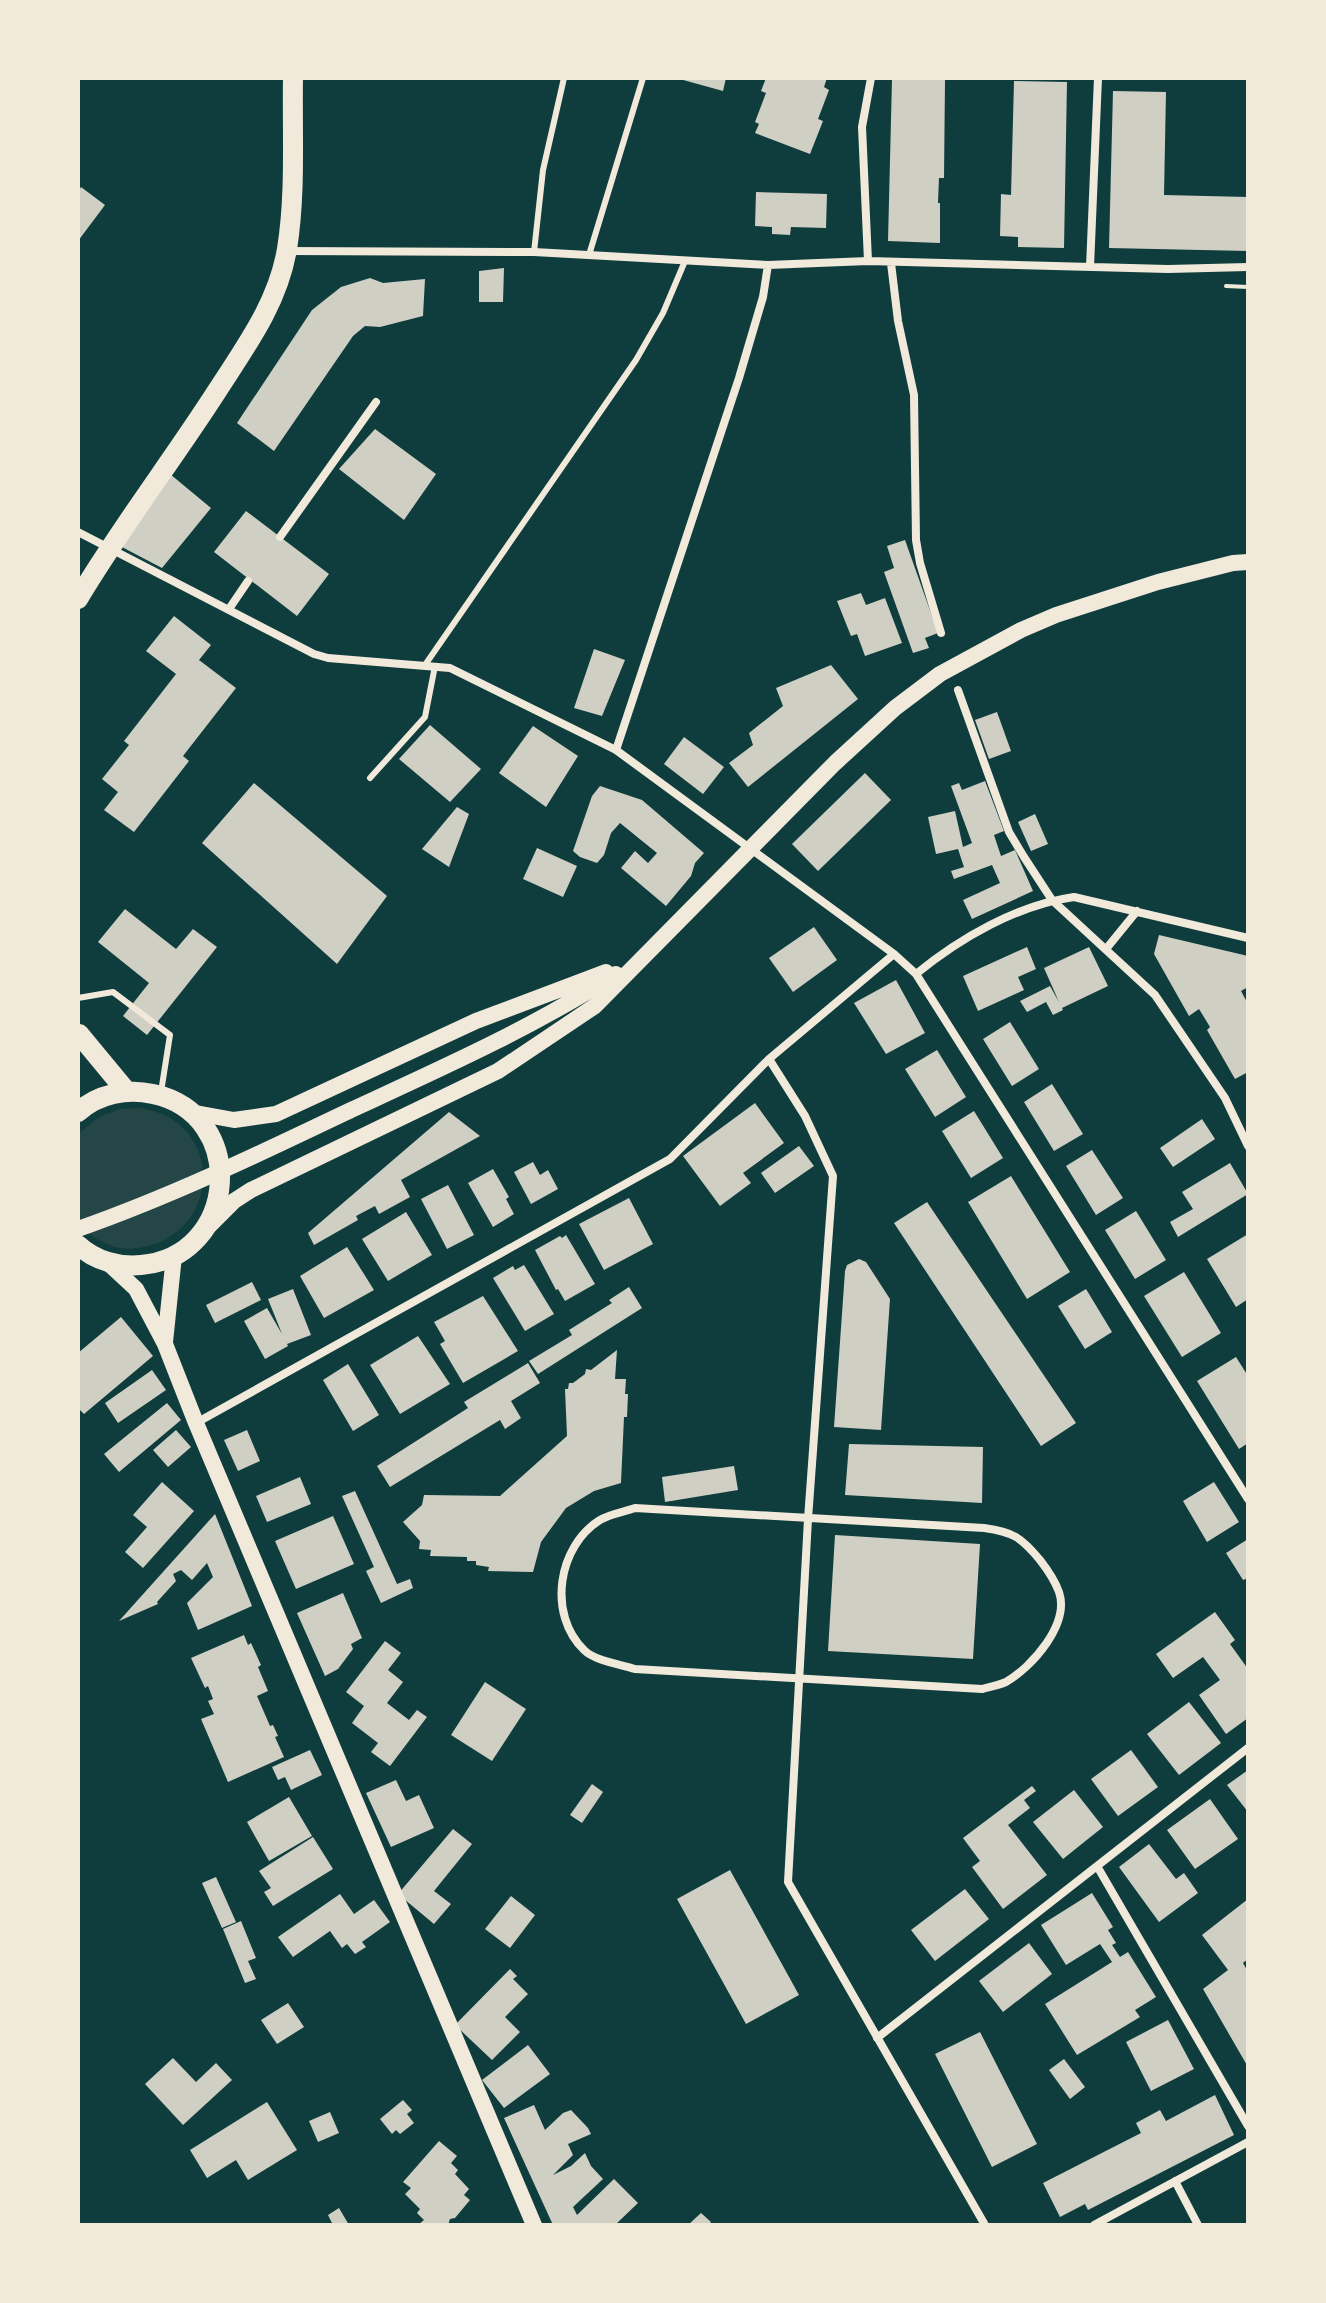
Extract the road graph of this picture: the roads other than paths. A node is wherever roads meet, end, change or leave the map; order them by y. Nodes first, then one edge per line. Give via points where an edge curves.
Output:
1 (293, 78) edge
2 (564, 78) edge
3 (643, 78) edge
4 (871, 78) edge
5 (1098, 78) edge
6 (286, 251) junction
7 (534, 252) junction
8 (589, 255) junction
9 (685, 261) junction
10 (868, 261) junction
11 (891, 263) junction
12 (768, 265) junction
13 (1090, 267) junction
14 (1248, 267) edge
15 (376, 402) dead end
16 (78, 532) edge
17 (280, 537) dead end
18 (109, 547) junction
19 (1248, 562) edge
20 (248, 581) dead end
21 (78, 599) edge
22 (229, 609) junction
23 (941, 633) dead end
24 (425, 665) junction
25 (435, 666) junction
26 (958, 690) dead end
27 (616, 750) junction
28 (370, 778) dead end
29 (752, 847) junction
30 (1052, 900) junction
31 (1137, 911) junction
32 (1248, 938) edge
33 (1106, 949) junction
34 (894, 954) junction
35 (638, 961) junction
36 (916, 974) junction
37 (78, 998) edge
38 (78, 1034) edge
39 (769, 1059) junction
40 (127, 1092) junction
41 (161, 1095) junction
42 (78, 1112) edge
43 (190, 1112) junction
44 (1248, 1146) edge
45 (78, 1229) edge
46 (201, 1235) junction
47 (89, 1256) edge
48 (174, 1256) junction
49 (165, 1344) junction
50 (196, 1423) junction
51 (1248, 1499) edge
52 (808, 1519) junction
53 (799, 1679) junction
54 (1248, 1748) edge
55 (1097, 1866) junction
56 (877, 2038) junction
57 (1248, 2126) edge
58 (1248, 2142) edge
59 (1175, 2181) junction
60 (534, 2225) edge
61 (985, 2225) edge
62 (1094, 2225) edge
63 (1198, 2225) edge

1 - 6 main road
2 - 7 lane via 543,170
3 - 8 lane
4 - 10 street via 862,127
5 - 13 street
6 - 7 street
6 - 18 main road via 266,315
7 - 8 street
8 - 9 street
9 - 12 street
9 - 24 lane via 636,360
10 - 11 street
10 - 12 street
11 - 13 street
11 - 23 street via 914,395 916,540
12 - 27 street via 739,378
13 - 14 street
15 - 17 street
16 - 18 street
18 - 21 main road
18 - 22 street
19 - 29 main road via 1106,597 1021,630 940,674 835,763
20 - 22 street
22 - 24 street via 314,654
24 - 25 street
25 - 27 street via 450,668
25 - 28 lane via 425,717
26 - 30 street via 1009,832
27 - 29 street
29 - 34 street
29 - 35 main road
30 - 31 street via 1074,897
30 - 33 street
30 - 36 street via 948,949
31 - 32 street
31 - 33 street
33 - 44 street via 1155,995 1225,1098
34 - 36 street
34 - 39 street
35 - 43 main road via 476,1021 276,1114 234,1120
35 - 45 main road via 569,1005 486,1047 142,1206
35 - 46 main road via 595,1006 498,1071 251,1190
36 - 51 street
37 - 41 lane via 113,992 170,1035
38 - 40 main road
39 - 50 street via 670,1159
39 - 52 street via 805,1116 833,1176
40 - 41 main road
40 - 42 main road via 104,1097
41 - 43 main road
43 - 46 main road via 208,1133 219,1158 221,1185 215,1211
46 - 48 main road
47 - 48 main road via 130,1266
47 - 49 main road via 136,1289
48 - 49 main road
49 - 50 main road
50 - 60 main road
52 - 53 street
52 - 53 street via 635,1508 600,1520 576,1543 564,1568 561,1595 569,1629 585,1651 609,1661 635,1669
52 - 53 street via 1009,1531 1045,1567 1060,1594 1059,1615 1033,1661 1005,1682 982,1689
53 - 56 street via 788,1882
54 - 55 street
55 - 56 street
55 - 57 street
56 - 61 street
58 - 59 street
59 - 62 street
59 - 63 street

